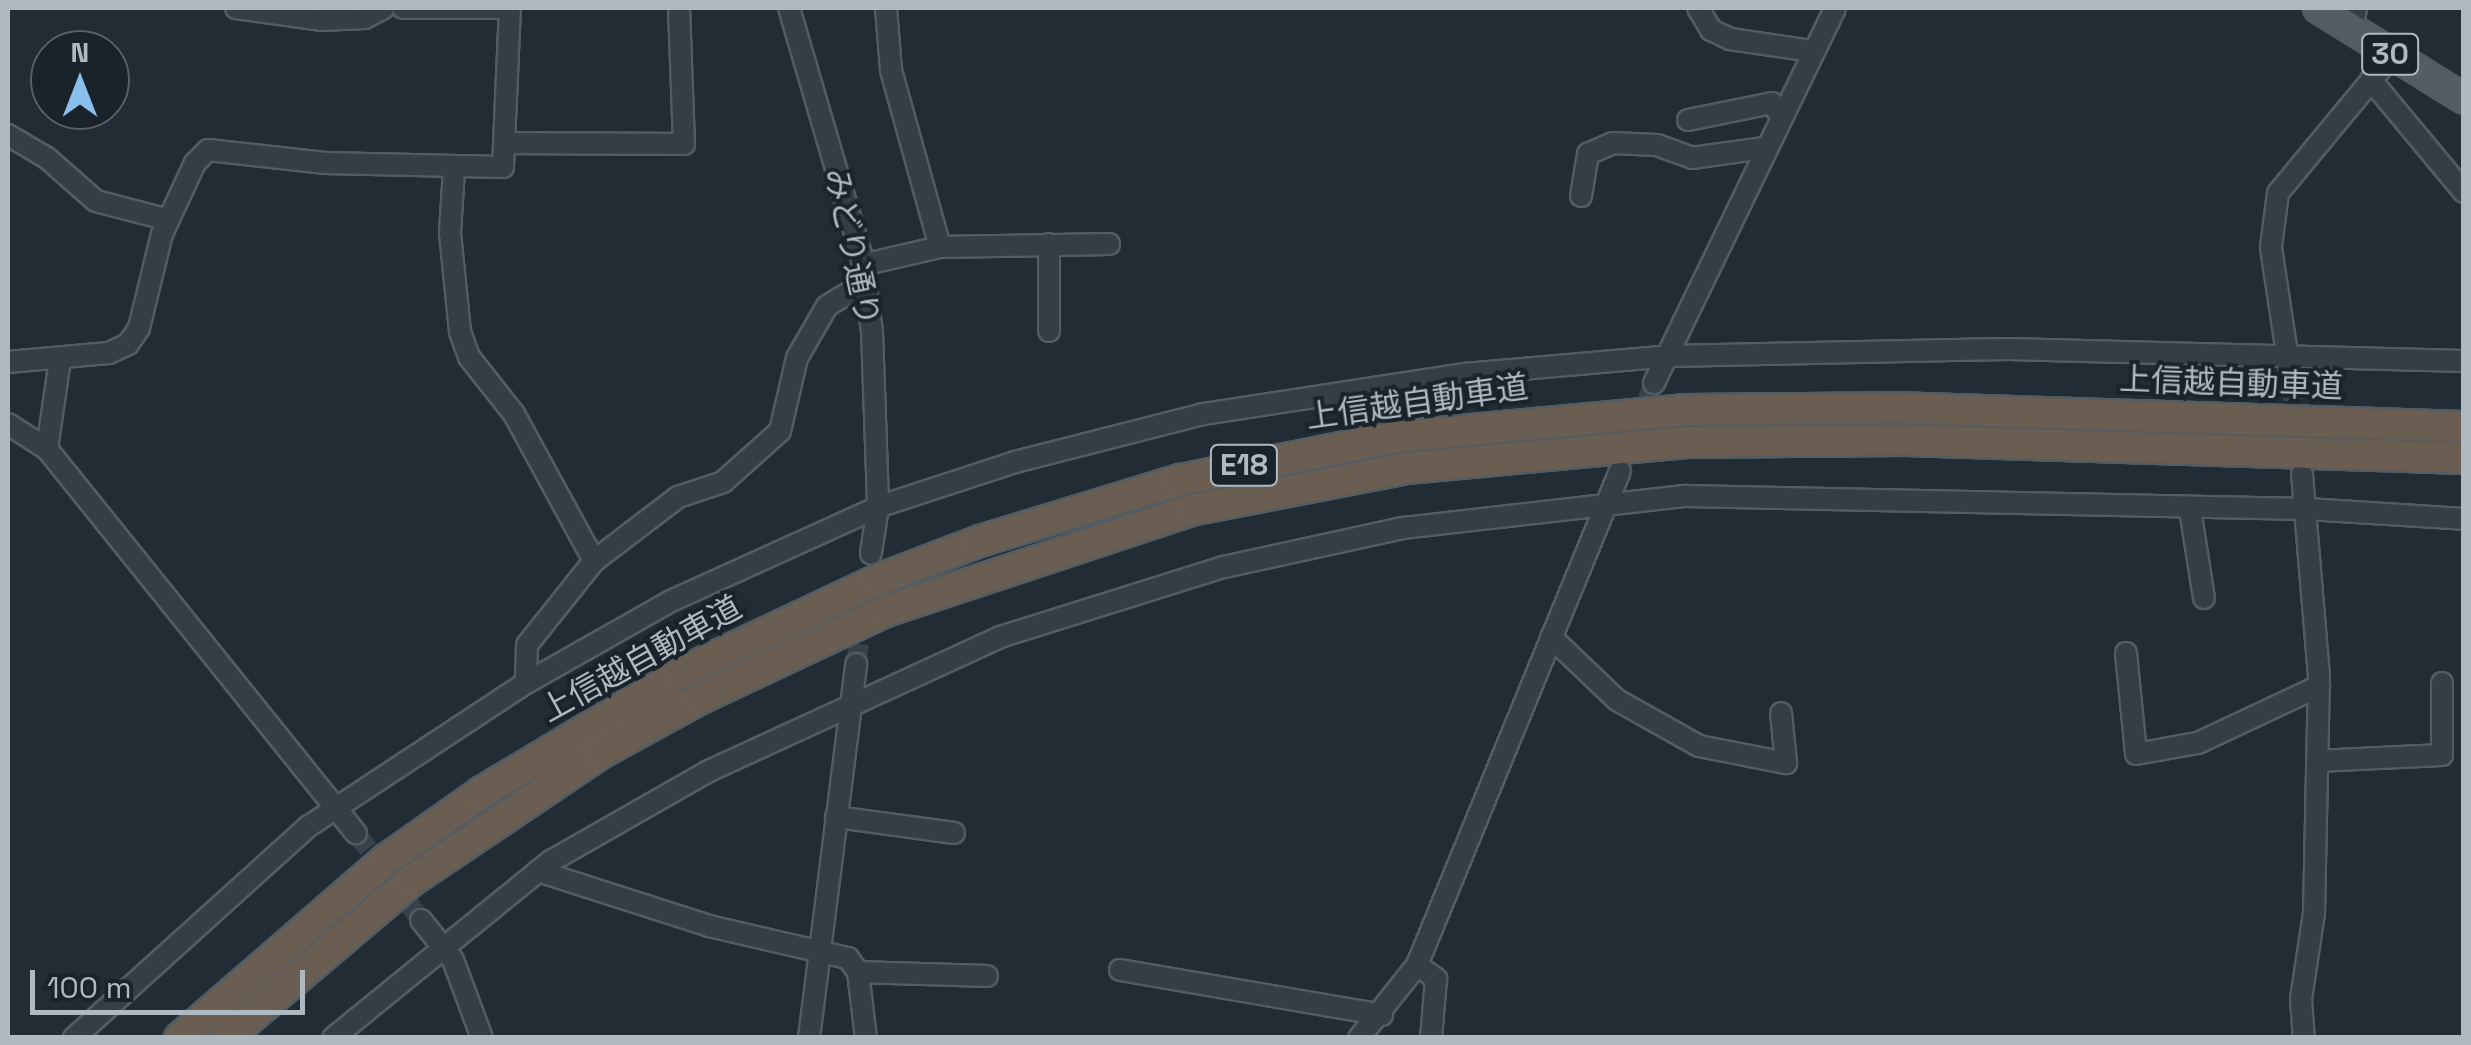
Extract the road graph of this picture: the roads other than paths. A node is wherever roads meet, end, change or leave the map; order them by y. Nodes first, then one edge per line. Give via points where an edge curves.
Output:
1 (236, 8) edge
2 (384, 8) edge
3 (403, 8) edge
4 (510, 8) edge
5 (678, 8) edge
6 (789, 8) edge
7 (886, 8) edge
8 (1698, 8) edge
9 (1834, 8) edge
10 (2318, 8) edge
11 (2354, 18) edge
12 (1811, 51) junction
13 (2392, 55) junction
14 (2372, 80) junction
15 (2464, 99) edge
16 (1780, 115) junction
17 (1688, 120) dead end
18 (8, 134) edge
19 (504, 143) junction
20 (1764, 148) junction
21 (454, 169) junction
22 (2464, 192) edge
23 (1581, 196) dead end
24 (168, 220) junction
25 (1049, 244) junction
26 (1109, 244) dead end
27 (940, 247) junction
28 (864, 274) junction
29 (1049, 331) dead end
30 (1669, 356) junction
31 (2287, 358) junction
32 (60, 360) junction
33 (2464, 361) edge
34 (8, 362) edge
35 (2291, 380) tunnel mouth
36 (1654, 383) tunnel mouth
37 (8, 424) edge
38 (2464, 427) edge
39 (47, 449) junction
40 (2464, 458) edge
41 (1620, 470) tunnel mouth
42 (2302, 474) dead end
43 (1605, 506) junction
44 (878, 507) junction
45 (2308, 508) junction
46 (2190, 509) junction
47 (2464, 519) edge
48 (872, 553) dead end
49 (594, 561) junction
50 (2204, 598) dead end
51 (1550, 638) junction
52 (2126, 653) dead end
53 (856, 664) tunnel mouth
54 (526, 683) junction
55 (2442, 683) dead end
56 (2318, 686) junction
57 (851, 704) junction
58 (1781, 712) dead end
59 (2317, 761) junction
60 (336, 806) junction
61 (836, 817) junction
62 (356, 834) tunnel mouth
63 (954, 834) dead end
64 (538, 870) junction
65 (420, 920) tunnel mouth
66 (441, 945) junction
67 (820, 948) junction
68 (1416, 966) junction
69 (1120, 970) dead end
70 (858, 972) junction
71 (987, 976) dead end
72 (1382, 1015) junction
73 (74, 1038) edge
74 (180, 1038) edge
75 (226, 1038) edge
76 (333, 1038) edge
77 (482, 1038) edge
78 (809, 1038) edge
79 (866, 1038) edge
80 (1359, 1038) edge
81 (1431, 1038) edge
82 (2304, 1038) edge

1 - 2 street via 351,20
3 - 4 street
4 - 19 street
5 - 19 street via 684,144
6 - 28 street, みどり通り
7 - 27 street via 891,70
8 - 12 street via 1712,30 1730,39
9 - 12 street
10 - 11 main road, 30
11 - 13 main road, 30
12 - 16 street
13 - 14 street
13 - 15 main road, 30
14 - 22 street
14 - 31 street via 2278,192 2271,247
16 - 17 street via 1772,103
16 - 20 street
18 - 24 street via 96,202
19 - 21 street via 503,167
20 - 23 street via 1692,158 1657,145 1613,143 1588,154
20 - 30 street
21 - 24 street via 208,150
21 - 49 street via 450,233 460,332 469,357 514,414
24 - 32 street via 139,328 128,344
25 - 26 street
25 - 27 street
25 - 29 street
27 - 28 street
28 - 44 street, みどり通り
28 - 49 street via 827,306 796,358 780,431 723,482 678,497
30 - 31 street via 2008,349
30 - 36 street
30 - 44 street via 1466,374 1203,414 1015,462
31 - 33 street
31 - 35 street
32 - 34 street
32 - 39 street
37 - 39 street
38 - 74 highway, 上信越自動車道 / E18 via 1968,409 1684,410 1395,436 1180,480 929,560 679,674 482,792 387,860
39 - 60 street
40 - 75 highway, 上信越自動車道 / E18 via 1925,440 1687,442 1407,468 1191,510 886,610 701,698 600,754 411,881
41 - 43 street
42 - 45 street
43 - 46 street via 1685,496 1830,496
43 - 51 street
43 - 57 street via 1403,528 1224,567 1000,638
44 - 48 street, みどり通り
44 - 54 street via 671,601
45 - 46 street
45 - 47 street
45 - 56 street
46 - 50 street
49 - 54 street via 527,646
51 - 58 street via 1617,700 1699,746 1786,763
51 - 68 street
52 - 56 street via 2136,754 2198,743
53 - 57 street
54 - 60 street
55 - 59 street via 2442,755
56 - 59 street
57 - 61 street
57 - 64 street via 709,771
59 - 82 street
60 - 62 street
60 - 73 street via 244,878
61 - 63 street
61 - 67 street
64 - 66 street
64 - 67 street via 708,926
65 - 66 street
66 - 76 street
66 - 77 street via 464,983
67 - 70 street via 848,958
67 - 78 street
68 - 72 street
68 - 81 street via 1436,979
69 - 72 street
70 - 71 street
70 - 79 street
72 - 80 street

